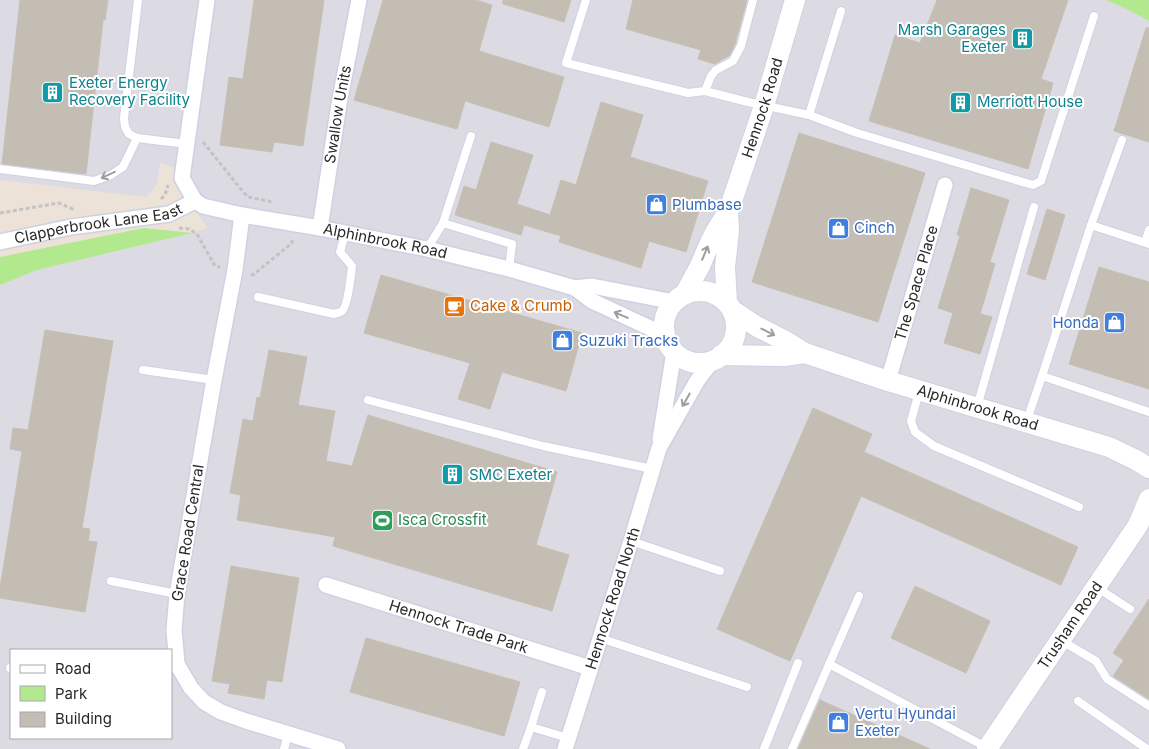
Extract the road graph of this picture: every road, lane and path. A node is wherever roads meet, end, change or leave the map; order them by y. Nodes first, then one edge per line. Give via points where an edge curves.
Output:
1 (138, 0) edge
2 (207, 0) edge
3 (359, 0) edge
4 (586, 0) edge
5 (754, 0) edge
6 (795, 0) edge
7 (841, 11) dead end
8 (1094, 16) dead end
9 (705, 91) junction
10 (764, 106) junction
11 (809, 115) junction
12 (190, 125) junction
13 (471, 136) dead end
14 (137, 138) junction
15 (1122, 140) dead end
16 (187, 144) junction
17 (0, 169) edge
18 (946, 185) dead end
19 (195, 201) junction
20 (275, 202) dead end
21 (1034, 207) dead end
22 (78, 211) dead end
23 (0, 213) edge
24 (728, 213) junction
25 (242, 215) junction
26 (443, 223) junction
27 (1091, 225) junction
28 (320, 228) junction
29 (1149, 230) edge
30 (345, 234) junction
31 (0, 242) edge
32 (1147, 243) edge
33 (427, 249) junction
34 (509, 269) junction
35 (575, 288) junction
36 (258, 297) dead end
37 (680, 298) junction
38 (730, 307) junction
39 (670, 343) junction
40 (805, 354) junction
41 (717, 358) junction
42 (143, 370) dead end
43 (1042, 376) junction
44 (214, 380) junction
45 (888, 381) junction
46 (919, 390) junction
47 (368, 400) dead end
48 (977, 408) junction
49 (1149, 412) edge
50 (1026, 423) junction
51 (659, 448) junction
52 (1149, 468) edge
53 (652, 469) junction
54 (1149, 499) edge
55 (1079, 507) dead end
56 (631, 540) junction
57 (720, 571) dead end
58 (111, 581) dead end
59 (326, 585) dead end
60 (1096, 587) junction
61 (176, 594) junction
62 (859, 596) dead end
63 (1130, 609) dead end
64 (600, 638) junction
65 (1061, 640) junction
66 (798, 662) dead end
67 (830, 664) junction
68 (174, 665) edge
69 (590, 668) junction
70 (747, 687) dead end
71 (542, 692) dead end
72 (1078, 701) dead end
73 (1149, 706) edge
74 (531, 727) junction
75 (288, 734) junction
76 (567, 744) edge
77 (987, 748) edge
78 (284, 749) edge
79 (338, 749) edge
80 (523, 749) edge
81 (764, 749) edge
82 (792, 749) edge
83 (1148, 749) edge

1 - 14 lane via 124,118 129,134
2 - 12 street
3 - 28 street, Swallow Units
4 - 9 lane via 566,63 688,93
5 - 9 lane via 741,46 733,61 716,70
6 - 10 main road, Hennock Road
7 - 11 lane
8 - 11 lane via 1041,182 1033,185 857,133
9 - 10 lane
10 - 11 lane
10 - 24 main road, Hennock Road
12 - 16 street
12 - 20 path via 248,197
13 - 26 lane
14 - 16 lane
14 -> 17 lane via 123,167 94,181
15 - 27 lane
16 - 19 street via 182,178
18 - 45 street, The Space Place
19 - 25 street, Alphinbrook Road via 203,206
19 - 31 street, Clapperbrook Lane East via 169,214 71,227
21 - 48 lane
22 - 23 path via 59,203
37 -> 24 main road, Hennock Road
24 - 38 main road, Hennock Road via 725,267
25 - 28 street, Alphinbrook Road
25 - 44 street, Grace Road Central
26 - 33 lane
26 - 34 lane via 512,244
27 - 32 lane
27 - 43 lane
28 - 30 street, Alphinbrook Road
29 - 32 lane
30 - 33 street, Alphinbrook Road
30 - 36 lane via 340,252 352,266 341,312 334,314
33 - 34 street, Alphinbrook Road
34 - 35 street, Alphinbrook Road
35 - 37 street, Alphinbrook Road via 592,286
39 -> 35 street, Alphinbrook Road via 592,301
37 - 38 main road via 694,291 703,291 712,293
37 - 39 main road via 669,309 664,326
38 -> 40 main road, Alphinbrook Road
38 - 41 main road via 736,325 734,340
39 - 41 main road via 689,360 705,362
39 - 51 street, Hennock Road North
40 - 41 main road, Alphinbrook Road
40 - 45 main road, Alphinbrook Road
41 -> 51 street, Hennock Road North via 697,381
42 - 44 lane
43 - 49 lane
43 - 50 lane
44 - 61 street, Grace Road Central
45 - 46 main road, Alphinbrook Road
46 - 48 main road, Alphinbrook Road
46 - 55 lane via 910,421 915,432 934,446
47 - 53 lane via 543,446
48 - 50 main road, Alphinbrook Road
50 - 52 main road, Alphinbrook Road via 1108,447
51 - 53 street, Hennock Road North
53 - 56 street, Hennock Road North
54 - 60 main road, Trusham Road via 1138,525
56 - 57 lane
56 - 64 street, Hennock Road North
58 - 61 lane
59 - 69 street, Hennock Trade Park
60 - 63 lane
60 - 65 main road, Trusham Road
61 - 68 street, Grace Road Central
62 - 67 lane
64 - 69 street, Hennock Road North
64 - 70 lane
65 - 73 lane via 1096,661 1107,679
65 - 77 main road, Trusham Road
66 - 81 lane
67 - 77 lane
67 - 82 lane
68 - 75 street, Grace Road Central via 204,702 221,712
69 - 76 street, Hennock Road North
71 - 74 lane
72 - 83 lane
74 - 76 lane
74 - 80 lane
75 - 78 lane
75 - 79 street, Grace Road Central

